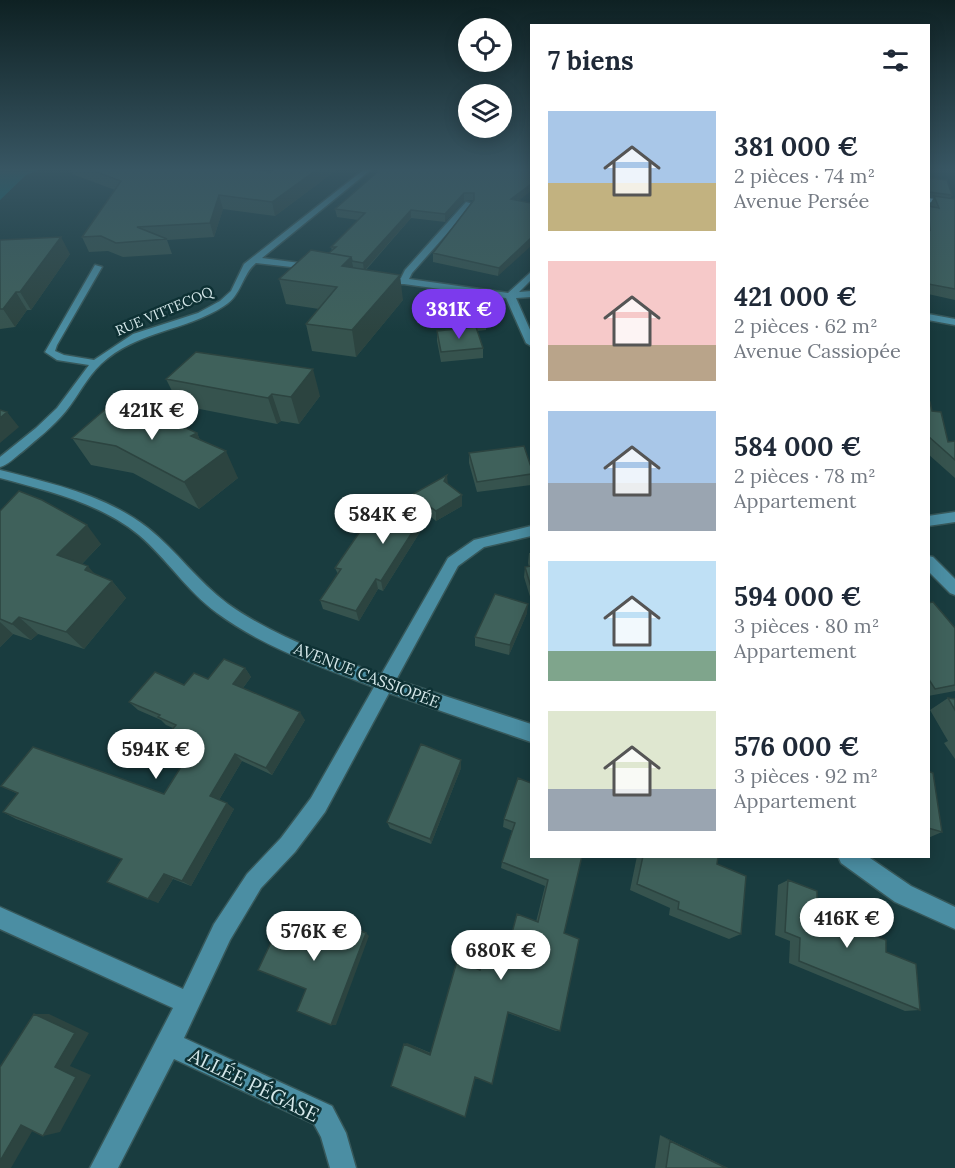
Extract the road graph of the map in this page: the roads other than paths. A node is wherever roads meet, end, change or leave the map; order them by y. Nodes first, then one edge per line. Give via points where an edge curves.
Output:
1 (301, 223) edge
2 (452, 223) edge
3 (254, 260) junction
4 (98, 267) dead end
5 (329, 270) edge
6 (530, 275) edge
7 (374, 276) edge
8 (405, 281) junction
9 (530, 294) edge
10 (510, 296) junction
11 (930, 317) edge
12 (955, 322) edge
13 (530, 341) edge
14 (96, 363) junction
15 (0, 463) edge
16 (0, 474) edge
17 (955, 517) edge
18 (930, 521) edge
19 (530, 531) edge
20 (930, 563) edge
21 (955, 589) edge
22 (384, 684) junction
23 (530, 733) edge
24 (851, 858) edge
25 (0, 918) edge
26 (955, 918) edge
27 (188, 1003) junction
28 (169, 1044) junction
29 (104, 1168) edge
30 (343, 1168) edge

1 - 3 street, RUE VITTECOQ
2 - 8 street via 408,272
3 - 5 street
3 - 14 street, RUE VITTECOQ via 224,303 124,342
4 - 14 street via 50,352 61,358
6 - 10 street
7 - 8 street
8 - 10 street
9 - 10 street
10 - 13 street
11 - 12 street
14 - 15 street, RUE VITTECOQ via 61,410
16 - 22 street, AVENUE CASSIOPÉE via 64,493 142,530 232,616 279,641
17 - 18 street
19 - 22 street via 484,540 453,562
20 - 21 street
22 - 23 street, AVENUE CASSIOPÉE
22 - 27 street via 318,805 254,881 222,932
24 - 26 street via 903,894
25 - 27 street
27 - 28 street
28 - 29 street
28 - 30 street, ALLÉE PÉGASE via 322,1115 333,1133

